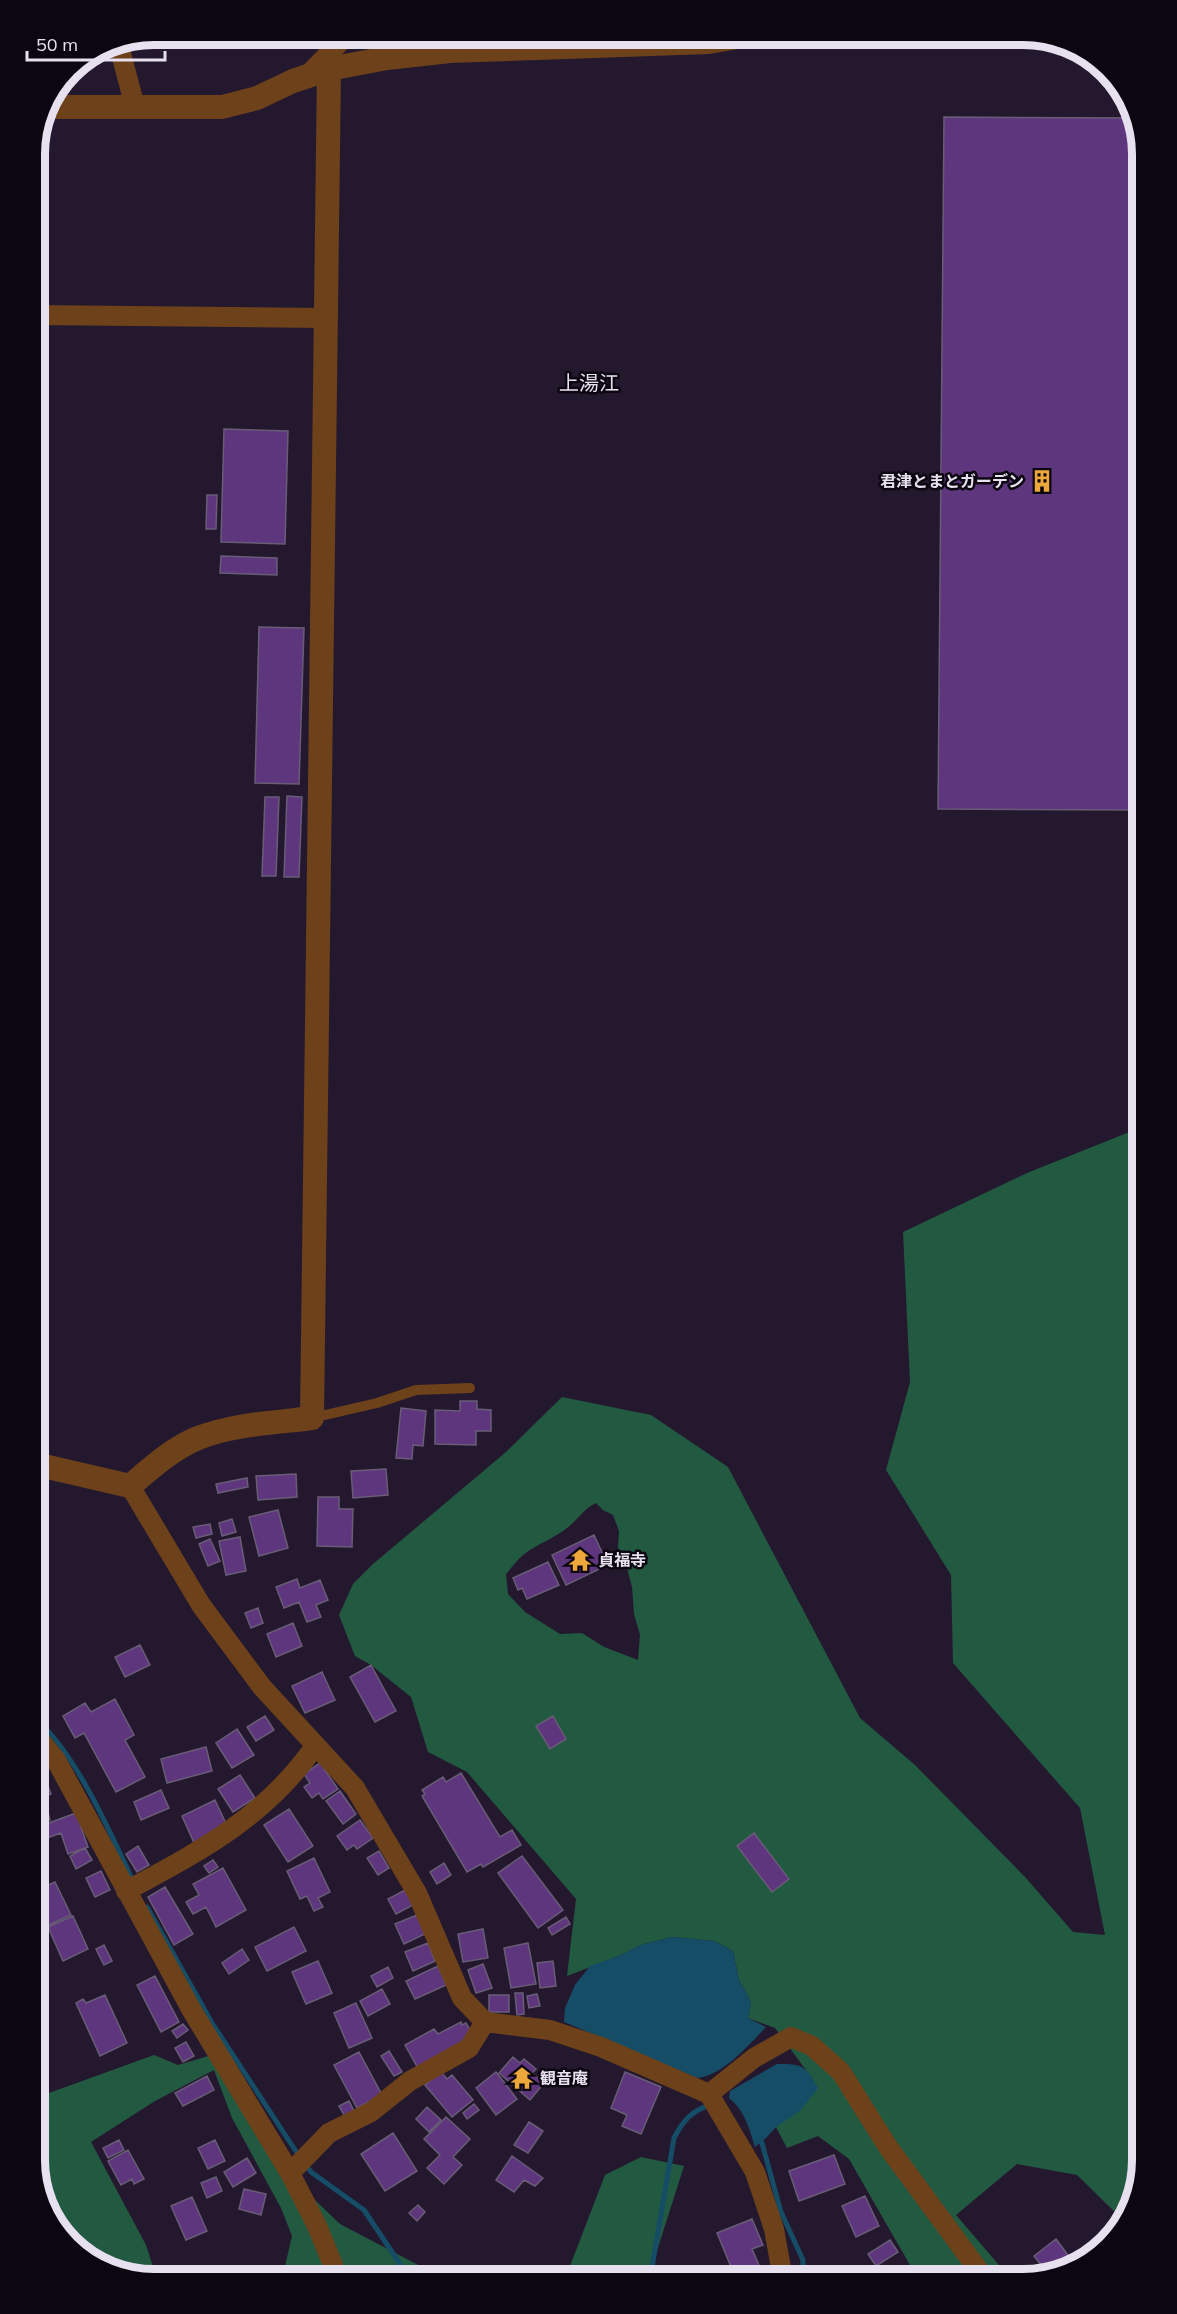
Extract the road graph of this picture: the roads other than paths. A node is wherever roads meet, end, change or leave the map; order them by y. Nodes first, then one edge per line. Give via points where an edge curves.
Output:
1 (336, 45) edge
2 (414, 45) edge
3 (423, 45) edge
4 (623, 45) edge
5 (120, 51) edge
6 (329, 69) junction
7 (306, 77) junction
8 (56, 106) edge
9 (135, 107) junction
10 (45, 315) edge
11 (325, 318) junction
12 (470, 1388) dead end
13 (312, 1418) junction
14 (45, 1466) edge
15 (130, 1486) junction
16 (315, 1746) junction
17 (45, 1747) edge
18 (132, 1887) junction
19 (485, 2022) junction
20 (713, 2101) junction
21 (299, 2163) junction
22 (333, 2269) edge
23 (781, 2269) edge
24 (977, 2269) edge

1 - 7 street
2 - 6 street
3 - 4 street via 450,51
5 - 9 street
6 - 7 street
6 - 11 street
7 - 9 street via 257,98 222,107
8 - 9 street
10 - 11 street
11 - 13 street
12 - 13 lane via 416,1390
13 - 15 street via 196,1438
14 - 15 street
15 - 16 street via 201,1605 261,1687
16 - 18 street via 297,1771 229,1833
16 - 19 street via 355,1788 417,1893 462,1998
17 - 18 street
18 - 21 street via 191,2008
19 - 20 street via 550,2030 601,2047
19 - 21 street via 469,2048 410,2081 371,2112 329,2133
20 - 23 street via 755,2172 774,2229
20 - 24 street via 754,2058 785,2039 791,2037 812,2046 841,2072 888,2147
21 - 22 street

